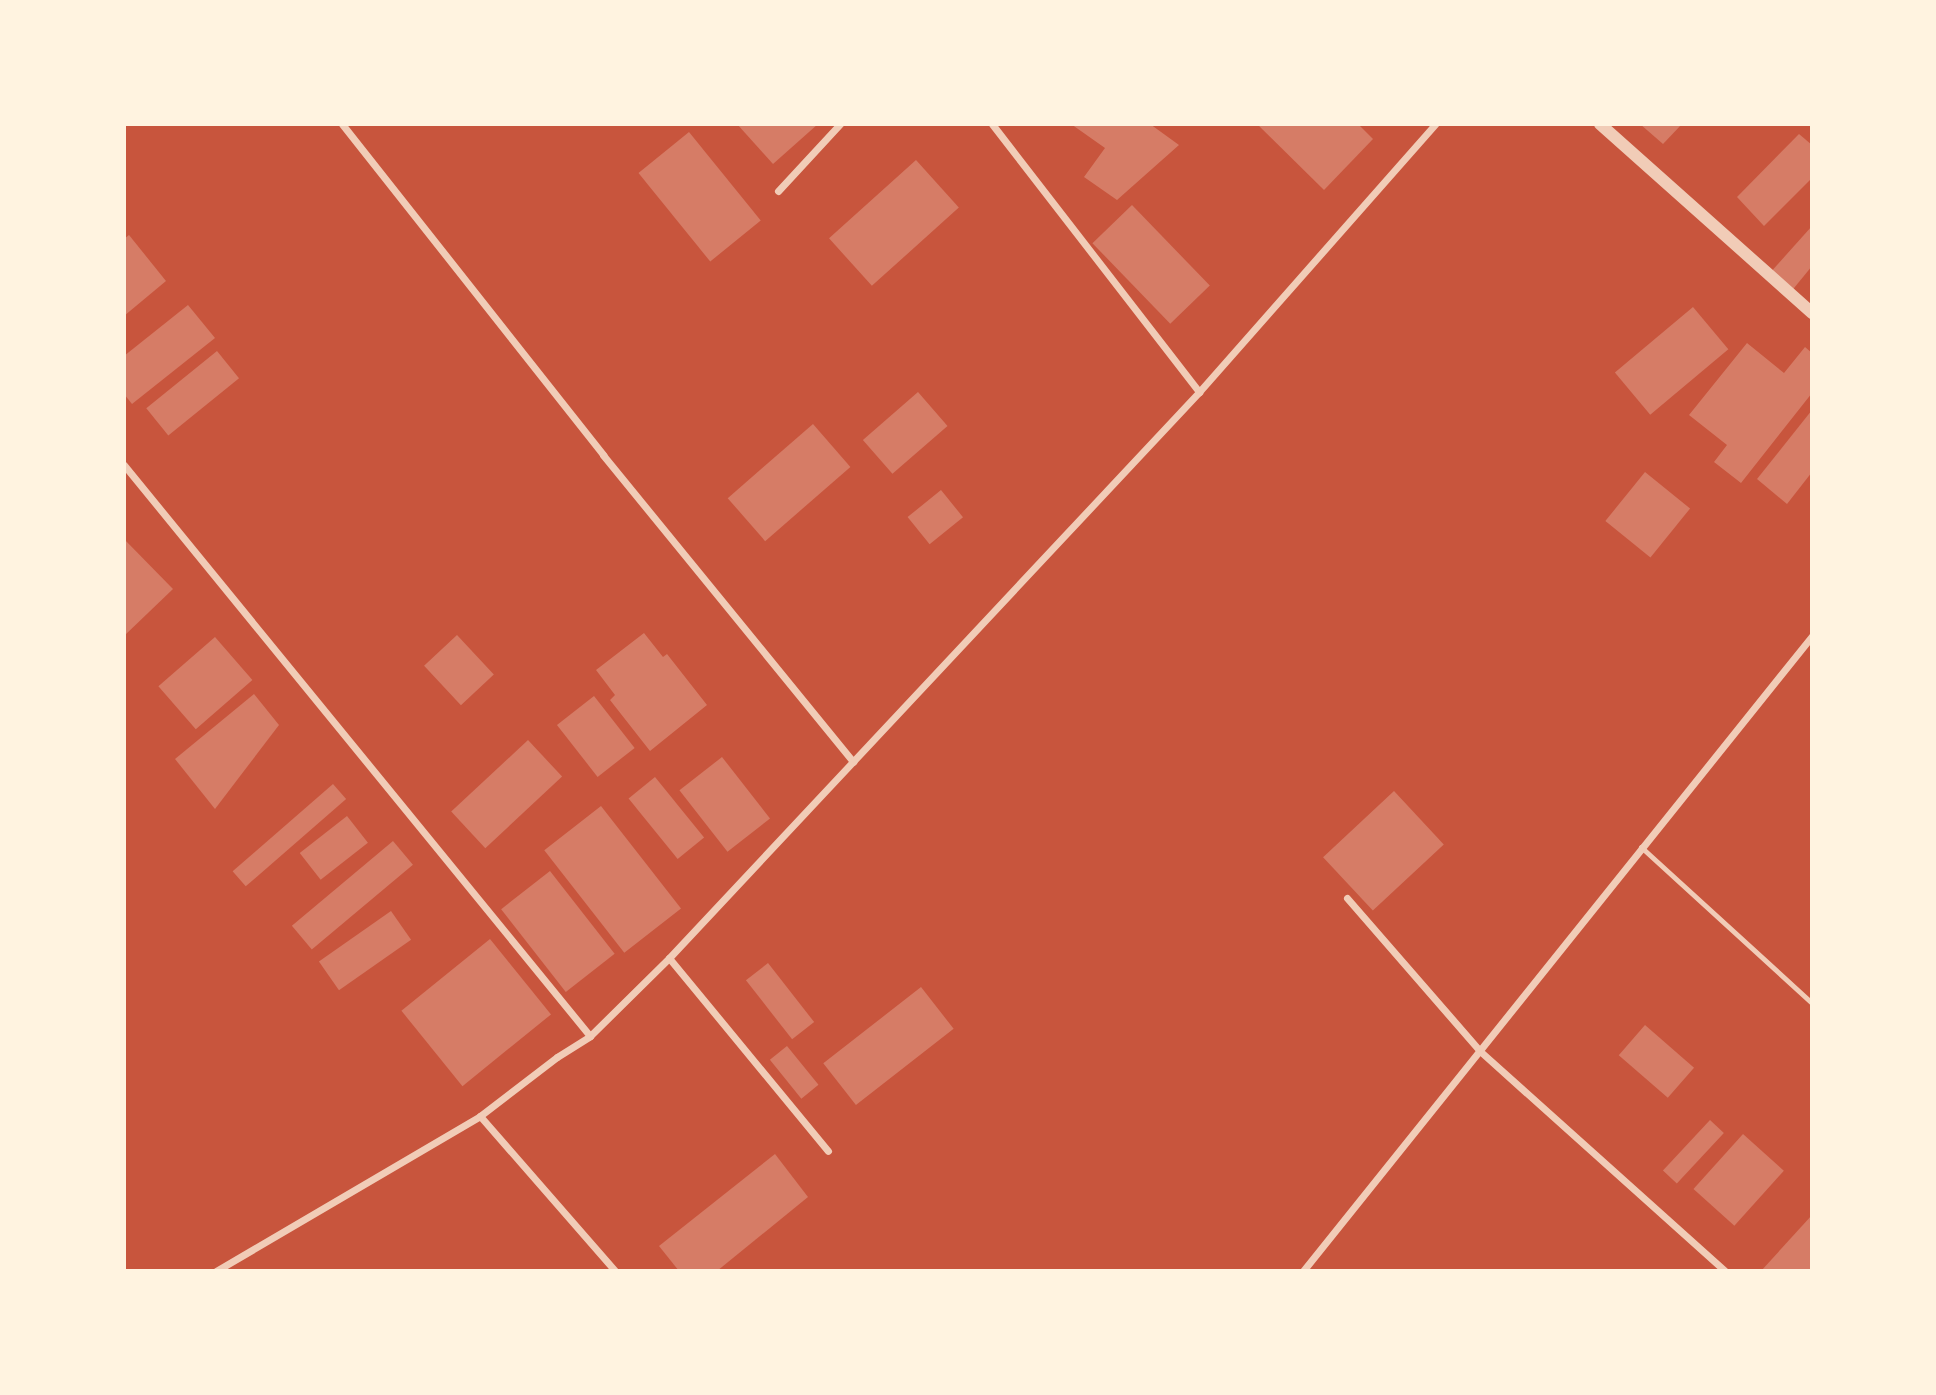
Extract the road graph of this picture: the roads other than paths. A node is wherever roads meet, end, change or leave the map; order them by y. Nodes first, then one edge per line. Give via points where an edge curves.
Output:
1 (342, 124) edge
2 (839, 124) edge
3 (992, 124) edge
4 (1435, 124) edge
5 (1600, 124) edge
6 (778, 191) dead end
7 (1812, 313) edge
8 (1199, 392) junction
9 (124, 465) edge
10 (1812, 636) edge
11 (853, 762) junction
12 (1641, 847) junction
13 (1347, 898) dead end
14 (669, 958) junction
15 (1812, 1003) edge
16 (590, 1036) junction
17 (1481, 1052) junction
18 (480, 1116) junction
19 (828, 1151) dead end
20 (216, 1271) edge
21 (615, 1271) edge
22 (1303, 1271) edge
23 (1725, 1271) edge

1 - 11 street
2 - 6 street
3 - 8 street
4 - 8 street
5 - 7 street
8 - 11 street
9 - 16 street
10 - 12 street
11 - 14 street
12 - 15 lane
12 - 17 street
13 - 17 street
14 - 16 street
14 - 19 street
16 - 18 street via 556,1056
17 - 22 street
17 - 23 street
18 - 20 street
18 - 21 street

